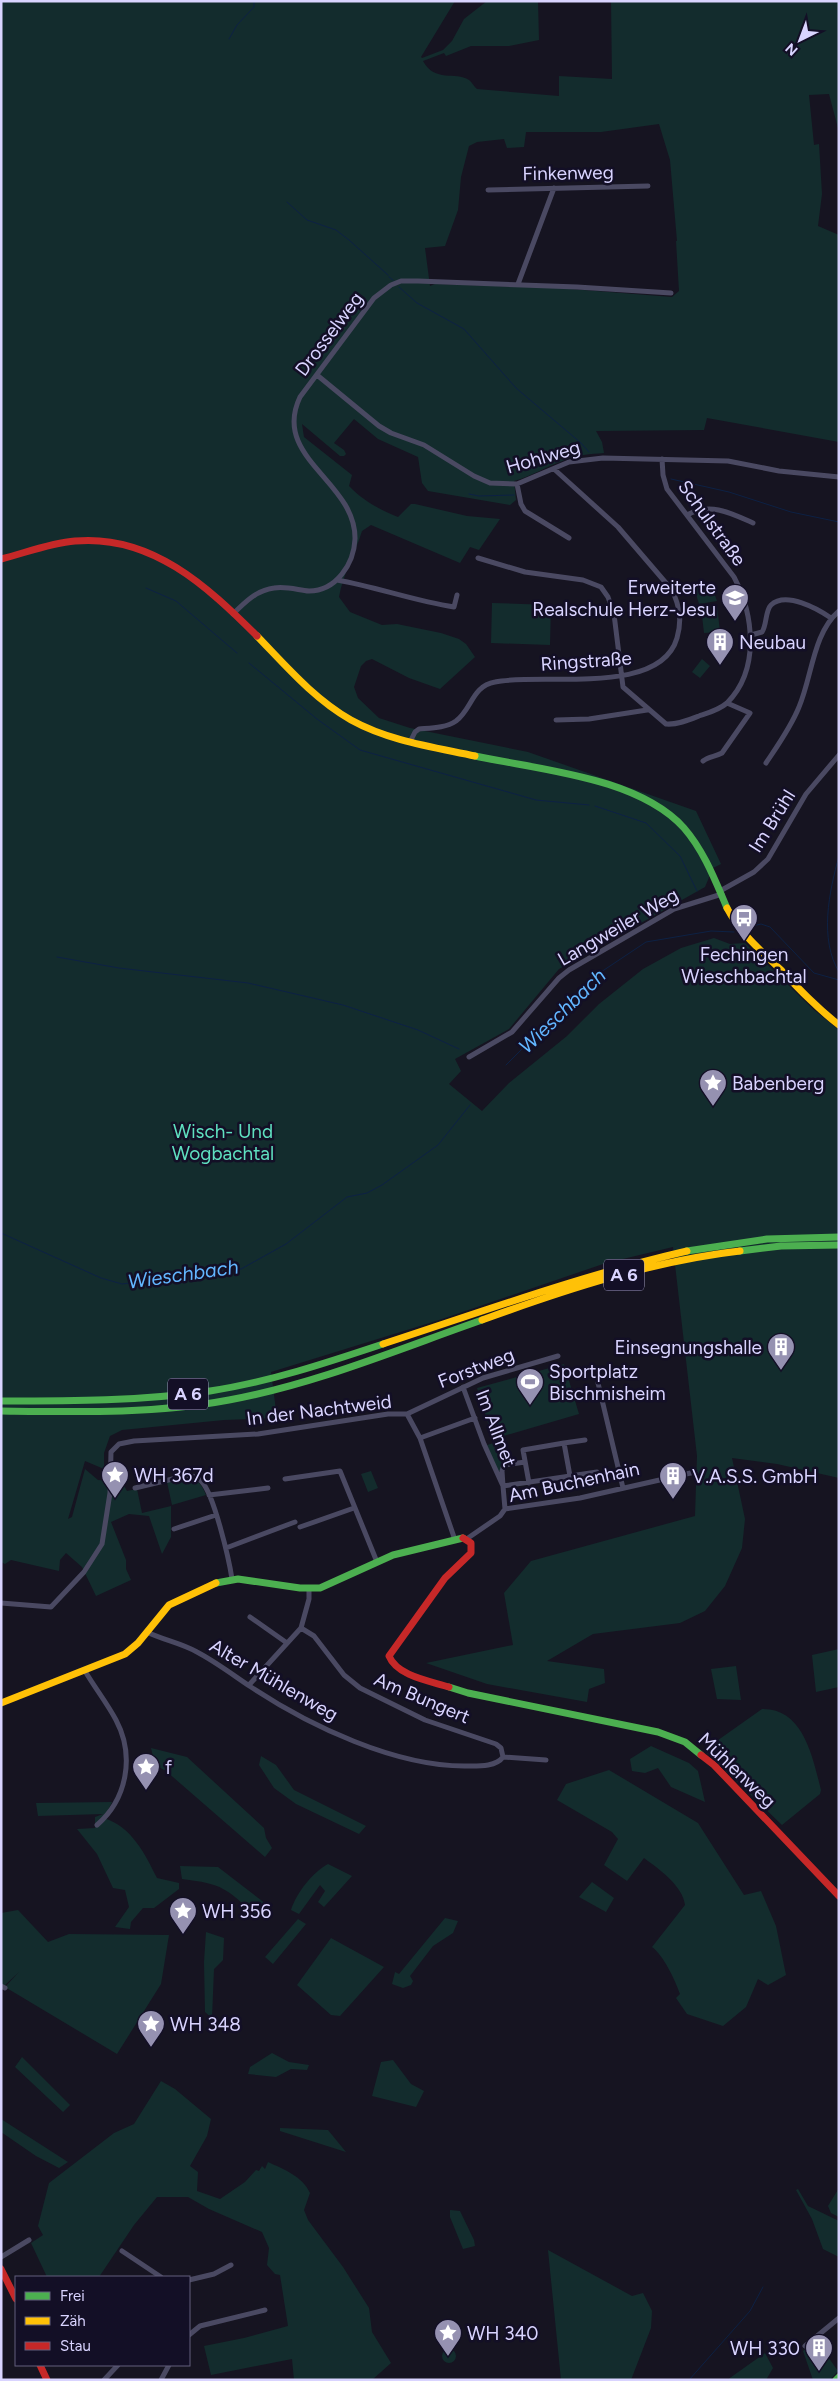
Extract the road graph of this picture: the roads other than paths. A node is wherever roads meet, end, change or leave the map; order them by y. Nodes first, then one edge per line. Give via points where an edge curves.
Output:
1 (648, 186) dead end
2 (554, 188) junction
3 (488, 190) dead end
4 (518, 284) junction
5 (671, 293) dead end
6 (316, 374) junction
7 (662, 459) junction
8 (554, 469) junction
9 (839, 477) edge
10 (517, 484) junction
11 (687, 514) junction
12 (753, 523) dead end
13 (569, 538) dead end
14 (478, 558) dead end
15 (1, 559) edge
16 (337, 580) junction
17 (457, 595) dead end
18 (839, 611) edge
19 (233, 614) junction
20 (831, 618) junction
21 (751, 635) junction
22 (621, 676) junction
23 (727, 703) junction
24 (646, 710) junction
25 (750, 714) junction
26 (757, 717) dead end
27 (556, 720) dead end
28 (410, 742) junction
29 (839, 755) edge
30 (703, 761) dead end
31 (766, 764) dead end
32 (721, 892) junction
33 (839, 1025) edge
34 (469, 1057) dead end
35 (839, 1237) edge
36 (839, 1245) edge
37 (558, 1356) dead end
38 (598, 1383) dead end
39 (463, 1387) junction
40 (1, 1401) edge
41 (1, 1411) edge
42 (407, 1414) junction
43 (475, 1418) junction
44 (420, 1438) junction
45 (585, 1440) dead end
46 (564, 1443) junction
47 (525, 1462) junction
48 (597, 1472) dead end
49 (695, 1472) dead end
50 (570, 1476) junction
51 (285, 1479) dead end
52 (529, 1482) junction
53 (503, 1486) junction
54 (135, 1488) dead end
55 (268, 1488) dead end
56 (623, 1488) junction
57 (209, 1495) junction
58 (354, 1508) junction
59 (505, 1509) junction
60 (216, 1515) junction
61 (295, 1522) dead end
62 (300, 1527) dead end
63 (174, 1529) dead end
64 (468, 1538) junction
65 (455, 1540) junction
66 (226, 1548) junction
67 (377, 1562) junction
68 (232, 1578) junction
69 (309, 1589) junction
70 (1, 1603) edge
71 (250, 1617) dead end
72 (301, 1628) junction
73 (147, 1632) junction
74 (286, 1643) junction
75 (85, 1671) junction
76 (248, 1685) junction
77 (1, 1704) edge
78 (503, 1757) junction
79 (546, 1760) dead end
80 (97, 1825) dead end
81 (839, 1896) edge
82 (29, 2240) dead end
83 (122, 2251) dead end
84 (1, 2257) edge
85 (231, 2266) dead end
86 (1, 2269) edge
87 (160, 2276) edge
88 (190, 2280) edge
89 (15, 2297) edge
90 (265, 2310) dead end
91 (839, 2318) edge
92 (190, 2334) edge
93 (804, 2346) dead end
94 (40, 2366) edge
95 (117, 2366) edge
96 (168, 2366) edge
97 (47, 2380) edge
98 (104, 2380) edge
99 (161, 2380) edge

1 - 2 street, Finkenweg
2 - 3 street, Finkenweg
2 - 4 street
4 - 5 street, Drosselweg
4 - 6 street, Drosselweg via 411,280 392,285 365,309
6 - 10 street, Hohlweg via 392,434 424,445 490,483
6 - 16 street, Drosselweg via 296,405 294,423 305,455 336,490 351,516 354,548
7 - 8 street, Hohlweg via 583,459
7 - 9 street, Hohlweg via 728,461 779,471
7 - 11 street, Schulstraße via 667,489
8 - 10 street, Hohlweg
8 - 22 street, Ringstraße via 623,532 672,590 678,602 680,629 674,648 661,662 643,672
10 - 13 street via 525,511
11 - 12 street via 710,508
11 - 21 street, Schulstraße via 741,590
14 - 22 street via 526,572 584,580 601,587 614,614
15 - 19 main road via 75,541 134,546 176,564
16 - 17 street via 454,607
16 - 19 street via 316,590 265,590
18 - 20 street
19 - 28 main road via 323,701 362,726
20 - 21 street via 804,603 776,603 770,608 762,632
20 - 31 street via 823,632 800,705
21 - 23 street, Schulstraße via 743,679
22 - 24 street via 623,687
22 - 28 street, Ringstraße via 507,680 486,684 456,721 419,730
23 - 24 street via 671,724
23 - 25 street
24 - 27 street via 589,719
25 - 26 street
25 - 30 street via 722,753 708,756
28 - 32 main road via 606,783 645,797 668,811 685,828
29 - 32 street, Im Brühl via 806,794 768,859 754,872
32 - 33 main road via 731,916 744,935
32 - 34 street, Langweiler Weg via 674,909 569,970 512,1032
35 - 40 main road, A 6 via 773,1239 662,1255 279,1377 211,1391 113,1401
36 - 41 main road, A 6 via 775,1247 664,1264 502,1312 259,1394 169,1409
37 - 39 street, Forstweg
38 - 56 street
39 - 42 street, Forstweg
39 - 43 street, Im Allmet
42 - 44 street
42 - 70 street, In der Nachtweid via 388,1414 278,1432 134,1440 116,1447 110,1460 110,1494 104,1538 91,1566 51,1607
43 - 44 street
43 - 53 street, Im Allmet
44 - 65 street
45 - 46 street
46 - 47 street via 523,1450
46 - 50 street
47 - 52 street
47 - 53 street via 504,1466
48 - 50 street
49 - 56 street, Am Buchenhain
50 - 52 street
51 - 58 street via 340,1471
52 - 53 street
53 - 59 street, Im Allmet
54 - 57 street via 188,1475 201,1480
55 - 57 street
56 - 59 street, Am Buchenhain
57 - 60 street
58 - 62 street
58 - 67 street
59 - 64 street, Am Buchenhain
60 - 63 street
60 - 66 street
61 - 66 street
64 - 65 main road
64 - 81 main road, Mühlenweg via 473,1546 471,1553 441,1583 392,1650 390,1660 394,1666 444,1687 658,1732 685,1742 721,1772
65 - 67 main road
66 - 68 street
67 - 69 main road via 320,1588
68 - 69 main road
68 - 73 main road via 174,1603
69 - 72 street
71 - 74 street
72 - 74 street
72 - 78 street, Am Bungert via 314,1636 346,1678 360,1688 425,1720 496,1744 501,1748
73 - 75 main road via 129,1651
73 - 76 street, Alter Mühlenweg via 197,1652
74 - 76 street
75 - 77 main road
75 - 80 street via 116,1721 126,1756 123,1787 108,1816
76 - 78 street, Alter Mühlenweg via 319,1727 402,1756 456,1766 491,1764
78 - 79 street
82 - 84 street
83 - 87 street
85 - 88 street
86 - 89 main road
90 - 92 street via 200,2326
91 - 93 street
94 - 97 main road
95 - 98 street
96 - 99 street

